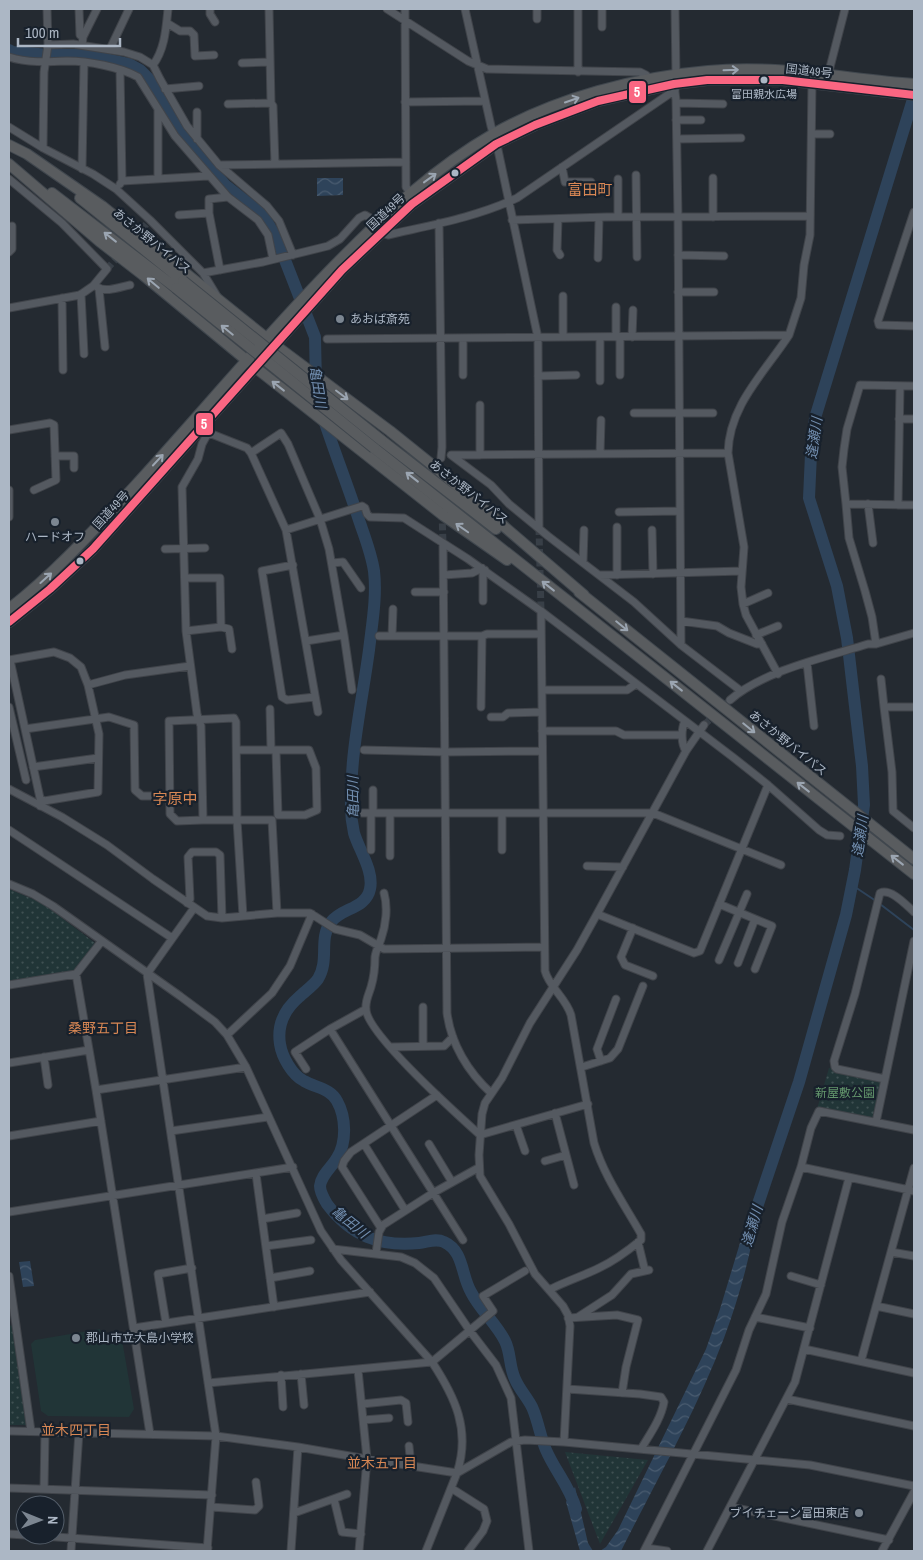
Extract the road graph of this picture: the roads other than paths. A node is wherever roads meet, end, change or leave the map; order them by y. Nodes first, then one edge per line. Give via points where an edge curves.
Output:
1 (47, 9) edge
2 (79, 9) edge
3 (97, 9) edge
4 (129, 9) edge
5 (168, 9) edge
6 (210, 9) edge
7 (269, 9) edge
8 (387, 9) edge
9 (404, 9) edge
10 (466, 9) edge
11 (537, 9) edge
12 (578, 9) edge
13 (602, 9) edge
14 (676, 9) edge
15 (845, 9) edge
16 (537, 19) dead end
17 (405, 21) junction
18 (216, 22) dead end
19 (167, 23) junction
20 (602, 27) dead end
21 (82, 41) junction
22 (48, 45) junction
23 (110, 49) junction
24 (214, 55) dead end
25 (9, 57) edge
26 (46, 62) junction
27 (84, 62) junction
28 (270, 62) junction
29 (242, 63) dead end
30 (153, 65) junction
31 (477, 65) junction
32 (120, 70) junction
33 (578, 72) junction
34 (828, 75) junction
35 (652, 80) junction
36 (675, 83) junction
37 (812, 83) junction
38 (914, 84) edge
39 (199, 86) dead end
40 (165, 89) junction
41 (914, 95) edge
42 (485, 101) junction
43 (405, 102) junction
44 (271, 103) junction
45 (676, 103) junction
46 (228, 104) dead end
47 (723, 104) dead end
48 (158, 108) junction
49 (197, 112) dead end
50 (676, 120) junction
51 (701, 120) dead end
52 (9, 127) edge
53 (812, 134) junction
54 (830, 134) dead end
55 (742, 138) dead end
56 (197, 139) junction
57 (495, 139) junction
58 (677, 139) junction
59 (9, 145) edge
60 (44, 148) junction
61 (406, 162) junction
62 (9, 164) edge
63 (275, 164) junction
64 (219, 165) junction
65 (562, 167) junction
66 (82, 169) junction
67 (636, 175) dead end
68 (208, 176) junction
69 (713, 178) dead end
70 (9, 179) edge
71 (158, 179) junction
72 (618, 179) dead end
73 (122, 181) junction
74 (591, 182) dead end
75 (116, 189) junction
76 (410, 192) junction
77 (228, 197) junction
78 (508, 202) junction
79 (914, 212) edge
80 (209, 213) junction
81 (179, 215) dead end
82 (810, 216) junction
83 (618, 217) junction
84 (636, 217) junction
85 (678, 217) junction
86 (713, 217) junction
87 (599, 218) junction
88 (558, 219) junction
89 (512, 220) junction
90 (377, 222) junction
91 (439, 223) junction
92 (12, 226) dead end
93 (381, 233) junction
94 (9, 252) edge
95 (293, 255) junction
96 (560, 255) dead end
97 (678, 256) junction
98 (724, 256) dead end
99 (637, 257) dead end
100 (598, 258) dead end
101 (275, 259) junction
102 (220, 270) junction
103 (203, 273) junction
104 (130, 285) dead end
105 (179, 285) junction
106 (97, 287) junction
107 (678, 292) junction
108 (714, 292) dead end
109 (81, 294) junction
110 (563, 296) dead end
111 (62, 298) junction
112 (218, 299) junction
113 (9, 308) edge
114 (616, 308) dead end
115 (633, 310) dead end
116 (914, 326) edge
117 (789, 335) junction
118 (678, 336) junction
119 (563, 337) junction
120 (600, 337) junction
121 (618, 337) junction
122 (632, 337) junction
123 (266, 338) junction
124 (441, 338) junction
125 (463, 338) junction
126 (538, 338) junction
127 (327, 339) dead end
128 (275, 345) junction
129 (105, 347) dead end
130 (84, 354) dead end
131 (247, 360) junction
132 (256, 368) junction
133 (64, 370) dead end
134 (620, 374) dead end
135 (463, 375) dead end
136 (576, 375) dead end
137 (538, 376) junction
138 (600, 381) dead end
139 (900, 386) junction
140 (914, 386) edge
141 (480, 405) dead end
142 (679, 412) junction
143 (634, 413) dead end
144 (713, 413) dead end
145 (899, 419) junction
146 (914, 419) edge
147 (600, 420) dead end
148 (9, 430) edge
149 (204, 431) junction
150 (378, 444) junction
151 (442, 447) junction
152 (728, 452) junction
153 (251, 453) junction
154 (600, 454) junction
155 (680, 454) junction
156 (480, 455) junction
157 (539, 455) junction
158 (56, 456) junction
159 (451, 456) junction
160 (441, 458) dead end
161 (74, 468) dead end
162 (9, 490) edge
163 (34, 490) dead end
164 (846, 504) junction
165 (868, 504) junction
166 (898, 504) junction
167 (914, 505) edge
168 (680, 511) junction
169 (619, 512) dead end
170 (9, 517) edge
171 (320, 519) junction
172 (617, 527) dead end
173 (539, 528) junction
174 (286, 530) junction
175 (584, 530) dead end
176 (652, 530) dead end
177 (443, 543) junction
178 (873, 543) dead end
179 (205, 548) dead end
180 (165, 549) dead end
181 (184, 549) junction
182 (583, 562) junction
183 (332, 564) junction
184 (293, 566) junction
185 (483, 569) junction
186 (742, 570) junction
187 (681, 573) junction
188 (532, 574) junction
189 (653, 574) junction
190 (444, 575) junction
191 (600, 575) junction
192 (617, 575) junction
193 (185, 578) junction
194 (361, 588) dead end
195 (415, 592) dead end
196 (444, 592) junction
197 (768, 593) dead end
198 (584, 595) junction
199 (482, 601) dead end
200 (743, 604) junction
201 (9, 609) edge
202 (393, 609) dead end
203 (541, 611) junction
204 (681, 621) junction
205 (9, 622) edge
206 (778, 626) dead end
207 (221, 627) junction
208 (186, 631) junction
209 (914, 633) edge
210 (541, 634) junction
211 (344, 635) junction
212 (756, 635) junction
213 (379, 636) dead end
214 (392, 636) junction
215 (444, 636) junction
216 (482, 636) junction
217 (306, 641) junction
218 (762, 644) junction
219 (876, 644) junction
220 (681, 645) junction
221 (232, 649) dead end
222 (9, 660) edge
223 (807, 663) junction
224 (190, 666) junction
225 (778, 674) junction
226 (882, 679) dead end
227 (636, 684) junction
228 (88, 685) junction
229 (352, 690) dead end
230 (542, 690) junction
231 (741, 691) junction
232 (315, 696) junction
233 (730, 700) tunnel mouth
234 (884, 707) junction
235 (914, 707) edge
236 (9, 708) edge
237 (482, 708) dead end
238 (270, 709) dead end
239 (318, 712) dead end
240 (542, 712) junction
241 (491, 717) dead end
242 (96, 719) junction
243 (199, 719) junction
244 (10, 721) edge
245 (685, 721) junction
246 (814, 726) dead end
247 (702, 728) junction
248 (25, 729) junction
249 (542, 731) junction
250 (682, 735) junction
251 (237, 750) junction
252 (273, 750) junction
253 (364, 750) dead end
254 (542, 751) junction
255 (686, 751) junction
256 (445, 752) junction
257 (98, 758) junction
258 (34, 768) junction
259 (26, 780) dead end
260 (768, 785) junction
261 (9, 789) edge
262 (373, 790) dead end
263 (170, 796) junction
264 (42, 803) junction
265 (362, 813) dead end
266 (372, 813) junction
267 (390, 813) junction
268 (446, 813) junction
269 (502, 813) junction
270 (543, 813) junction
271 (653, 813) junction
272 (278, 815) junction
273 (203, 820) junction
274 (238, 820) junction
275 (272, 820) junction
276 (914, 828) edge
277 (9, 830) edge
278 (840, 836) dead end
279 (741, 848) junction
280 (371, 850) dead end
281 (502, 850) dead end
282 (390, 856) dead end
283 (914, 859) edge
284 (781, 865) dead end
285 (587, 866) dead end
286 (623, 868) junction
287 (914, 874) edge
288 (9, 884) edge
289 (384, 894) dead end
290 (747, 894) dead end
291 (719, 904) junction
292 (190, 905) junction
293 (740, 912) junction
294 (914, 912) edge
295 (277, 913) junction
296 (312, 914) junction
297 (597, 914) junction
298 (243, 916) junction
299 (222, 918) junction
300 (755, 919) junction
301 (633, 928) junction
302 (172, 938) junction
303 (914, 941) edge
304 (101, 942) junction
305 (378, 947) junction
306 (544, 947) junction
307 (447, 948) junction
308 (719, 960) dead end
309 (738, 963) dead end
310 (755, 969) dead end
311 (76, 974) junction
312 (147, 974) junction
313 (653, 976) dead end
314 (9, 985) edge
315 (554, 986) junction
316 (642, 986) dead end
317 (616, 999) dead end
318 (423, 1007) dead end
319 (366, 1009) junction
320 (330, 1029) junction
321 (227, 1035) junction
322 (453, 1037) junction
323 (423, 1046) junction
324 (391, 1047) junction
325 (89, 1050) junction
326 (44, 1057) junction
327 (601, 1061) junction
328 (9, 1062) edge
329 (246, 1067) junction
330 (582, 1067) junction
331 (306, 1069) dead end
332 (885, 1079) junction
333 (163, 1080) junction
334 (48, 1085) dead end
335 (96, 1090) junction
336 (491, 1093) junction
337 (437, 1095) junction
338 (588, 1104) junction
339 (555, 1114) junction
340 (268, 1117) junction
341 (101, 1121) junction
342 (876, 1122) junction
343 (516, 1125) junction
344 (391, 1127) junction
345 (914, 1130) edge
346 (171, 1132) junction
347 (480, 1135) junction
348 (9, 1136) edge
349 (364, 1144) junction
350 (429, 1144) dead end
351 (526, 1152) dead end
352 (566, 1155) junction
353 (545, 1161) dead end
354 (800, 1167) junction
355 (293, 1168) junction
356 (478, 1168) junction
357 (914, 1168) edge
358 (256, 1174) junction
359 (849, 1178) junction
360 (452, 1182) junction
361 (180, 1185) junction
362 (574, 1185) dead end
363 (911, 1191) edge
364 (433, 1193) junction
365 (113, 1195) junction
366 (406, 1210) junction
367 (9, 1212) edge
368 (297, 1214) dead end
369 (262, 1219) junction
370 (380, 1230) junction
371 (311, 1240) dead end
372 (463, 1240) dead end
373 (638, 1242) junction
374 (266, 1246) junction
375 (333, 1249) junction
376 (891, 1252) junction
377 (376, 1253) junction
378 (914, 1256) edge
379 (192, 1268) junction
380 (310, 1271) dead end
381 (525, 1271) dead end
382 (9, 1276) edge
383 (791, 1276) dead end
384 (270, 1278) junction
385 (821, 1285) junction
386 (550, 1290) junction
387 (370, 1292) junction
388 (876, 1306) junction
389 (274, 1308) junction
390 (914, 1314) edge
391 (577, 1317) junction
392 (756, 1317) junction
393 (200, 1318) junction
394 (568, 1318) junction
395 (12, 1321) edge
396 (166, 1324) junction
397 (134, 1328) junction
398 (810, 1328) junction
399 (470, 1331) junction
400 (804, 1349) junction
401 (860, 1361) junction
402 (432, 1362) junction
403 (358, 1370) junction
404 (914, 1373) edge
405 (301, 1374) junction
406 (281, 1375) junction
407 (208, 1382) junction
408 (567, 1389) junction
409 (622, 1393) junction
410 (787, 1399) junction
411 (362, 1404) junction
412 (304, 1405) dead end
413 (283, 1407) dead end
414 (389, 1418) dead end
415 (363, 1420) junction
416 (408, 1422) dead end
417 (914, 1426) edge
418 (9, 1431) edge
419 (31, 1431) junction
420 (45, 1432) junction
421 (80, 1432) junction
422 (150, 1434) junction
423 (216, 1436) junction
424 (516, 1440) junction
425 (564, 1442) junction
426 (409, 1446) dead end
427 (298, 1447) junction
428 (641, 1449) junction
429 (692, 1454) junction
430 (366, 1459) junction
431 (754, 1459) junction
432 (411, 1466) junction
433 (457, 1473) junction
434 (256, 1482) dead end
435 (914, 1486) edge
436 (9, 1488) edge
437 (451, 1488) junction
438 (44, 1489) junction
439 (76, 1490) junction
440 (914, 1492) edge
441 (347, 1494) dead end
442 (212, 1495) junction
443 (334, 1499) junction
444 (211, 1507) junction
445 (731, 1507) junction
446 (294, 1513) junction
447 (361, 1534) junction
448 (65, 1538) edge
449 (72, 1538) junction
450 (888, 1540) junction
451 (645, 1549) edge
452 (208, 1550) edge
453 (71, 1551) edge
454 (291, 1551) edge
455 (359, 1551) edge
456 (426, 1551) edge
457 (468, 1551) edge
458 (529, 1551) edge
459 (667, 1551) edge
460 (707, 1551) edge
461 (882, 1551) edge

1 - 22 street
2 - 21 street
3 - 21 street
4 - 23 street
5 - 19 street
6 - 18 street
7 - 28 street
8 - 17 street
9 - 17 street
10 - 31 street
11 - 16 street
12 - 33 street
13 - 20 street
14 - 36 street
15 - 34 street
17 - 31 street
17 - 43 street
19 - 24 street via 194,35 195,56
19 - 30 street via 159,58
21 - 22 street
21 - 23 street
22 - 26 street
23 - 30 street via 140,57
25 - 26 street
26 - 27 street
26 - 60 street
27 - 32 street
27 - 66 street
28 - 29 street
28 - 44 street
30 - 40 street
31 - 33 street
31 - 42 street
32 - 48 street via 138,76
32 - 73 street
33 - 35 street via 640,72
36 -> 34 highway, 国道49号 via 708,71 750,69
34 - 38 highway, 国道49号
35 - 36 highway, 国道49号
57 -> 35 highway, 国道49号 via 533,114 564,102
36 - 37 highway, 国道49号 via 746,79
36 - 45 street
36 - 57 highway, 国道49号 via 598,101
36 - 65 street
37 - 41 highway, 国道49号
37 - 53 street
39 - 40 street
40 - 56 street
42 - 43 street
42 - 57 street
43 - 61 street
44 - 46 street
44 - 63 street
45 - 47 street
45 - 50 street
48 - 68 street via 175,136
48 - 71 street
49 - 56 street
50 - 51 street
50 - 58 street
52 - 60 street
53 - 54 street
53 - 82 street
55 - 58 street
56 - 64 street
76 -> 57 highway, 国道49号
57 - 78 street
57 - 93 highway, 国道49号 via 412,204
58 - 85 street
59 - 105 highway, あさか野バイパス via 87,204
59 - 112 highway via 102,206
60 - 66 street
61 - 63 street
61 - 76 street via 406,187
105 -> 62 highway, あさか野バイパス
131 -> 62 highway
63 - 64 street
64 - 95 street via 267,206 279,221
65 - 74 street via 565,182
65 - 78 street
66 - 75 street
67 - 84 street
68 - 71 street
68 - 77 street
69 - 86 street
70 - 106 street via 62,223 107,270
71 - 73 street
72 - 83 street
73 - 75 street
75 - 103 street
76 - 90 highway, 国道49号
77 - 80 street via 209,199
77 - 101 street via 258,220 268,234
78 - 89 street
78 - 91 street
79 - 116 street via 878,321 879,325
80 - 81 street
80 - 102 street
82 - 86 street
82 - 117 street via 801,298
83 - 84 street
83 - 87 street
84 - 85 street
84 - 99 street
85 - 86 street
85 - 97 street
87 - 88 street
87 - 100 street
88 - 89 street
88 - 96 street via 557,250
89 - 126 street
90 - 95 street via 365,215 328,246
90 - 123 highway, 国道49号
91 - 93 street via 388,235
91 - 124 street
92 - 94 street via 12,249
93 - 128 highway, 国道49号 via 342,270
95 - 101 street
97 - 98 street
97 - 107 street
101 - 102 street
102 - 103 street
103 - 112 street
104 - 106 street via 106,290
105 - 150 highway, あさか野バイパス, bridge
106 - 109 street
106 - 129 street
107 - 108 street
107 - 118 street
109 - 111 street
109 - 130 street
110 - 119 street
111 - 113 street
111 - 133 street
112 - 123 highway
114 - 121 street
115 - 122 street
117 - 118 street
117 - 152 street via 747,392 736,414
118 - 122 street
118 - 142 street
119 - 120 street
119 - 126 street
120 - 121 street
120 - 138 street
121 - 122 street
121 - 134 street
123 - 128 highway
123 - 131 highway, 国道49号
124 - 125 street
124 - 127 street
124 - 151 street
125 - 126 street
125 - 135 street
126 - 137 street
128 - 132 highway, 国道49号
128 -> 198 highway via 436,468
131 - 132 highway
201 -> 131 highway, 国道49号 via 84,541
132 - 149 highway, 国道49号
188 -> 132 highway via 444,516
136 - 137 street
137 - 157 street
139 - 140 street
139 - 145 street
139 - 164 street via 860,385 844,449 842,467
141 - 156 street
142 - 143 street
142 - 144 street
142 - 155 street
145 - 146 street
145 - 166 street
147 - 154 street
148 - 158 street via 53,423
149 - 153 street
149 - 181 street via 198,459 182,487
149 - 205 highway, 国道49号 via 93,549
188 -> 150 highway, あさか野バイパス
150 - 198 highway, あさか野バイパス
151 - 159 street
151 - 160 street
152 - 155 street
152 - 186 street via 742,528
153 - 171 street via 281,433
153 - 174 street
154 - 155 street
154 - 157 street
155 - 168 street
156 - 157 street
156 - 159 street
157 - 173 street
158 - 161 street via 74,456
158 - 163 street via 56,481
159 - 173 street via 491,485
162 - 170 street
164 - 165 street
164 - 219 street via 848,538 872,617
165 - 166 street
165 - 178 street
166 - 167 street
168 - 169 street
168 - 187 street
171 - 174 street
171 - 177 street via 364,506 369,516 404,518
171 - 183 street
172 - 192 street
173 - 182 street
174 - 184 street
175 - 182 street
176 - 189 street
177 - 185 street
177 - 190 street
179 - 181 street
180 - 181 street
181 - 193 street
182 - 191 street
183 - 194 street via 343,562
183 - 211 street
184 - 217 street
184 - 232 street via 262,571 282,697 287,700
185 - 190 street via 472,574
185 - 199 street
185 - 203 street
186 - 187 street
186 - 200 street
187 - 189 street
187 - 204 street
287 -> 188 highway, あさか野バイパス
189 - 192 street
190 - 196 street
191 - 192 street
191 - 220 street
193 - 207 street via 220,578
193 - 208 street
195 - 196 street
196 - 215 street
197 - 200 street
198 -> 283 highway, あさか野バイパス
200 - 212 street
202 - 214 street
203 - 210 street
203 - 227 street
204 - 218 street via 712,625
204 - 220 street
206 - 212 street
207 - 208 street
207 - 221 street via 228,629
208 - 224 street
209 - 219 street
210 - 216 street
210 - 230 street
211 - 217 street
211 - 229 street
212 - 218 street
213 - 214 street
214 - 215 street
215 - 216 street
215 - 256 street
216 - 237 street
217 - 232 street
218 - 225 street
219 - 223 street
220 - 231 street
222 - 228 street via 48,652 64,655 81,667
222 - 248 street
223 - 225 street
223 - 246 street
224 - 228 street via 125,675
224 - 243 street
225 - 231 street
226 - 234 street
227 - 230 street via 627,690
227 - 245 street
228 - 242 street
230 - 240 street
231 - 233 street
232 - 239 street
234 - 235 street
234 - 276 street via 893,811
236 - 244 street
238 - 252 street
240 - 241 street
240 - 249 street
242 - 248 street
242 - 257 street
242 - 263 street via 109,717 134,725 136,790 142,796
243 - 251 street via 234,718
243 - 263 street via 169,721
243 - 273 street via 202,726
244 - 259 street
245 - 247 street
245 - 250 street
247 - 255 street
247 - 260 street
248 - 258 street
249 - 250 street
249 - 254 street
250 - 255 street
251 - 252 street
251 - 274 street
252 - 272 street
252 - 272 street via 309,750 316,768 317,810 305,815
253 - 256 street
254 - 256 street
254 - 270 street
255 - 271 street
256 - 268 street
257 - 258 street
257 - 264 street via 98,792
258 - 264 street
260 - 278 street via 819,830 827,835
260 - 279 street
261 - 264 street
262 - 266 street
263 - 273 street via 170,814 177,821
264 - 292 street
265 - 266 street
266 - 267 street
266 - 280 street
267 - 268 street
267 - 282 street
268 - 269 street
268 - 307 street
269 - 270 street
269 - 281 street
270 - 271 street
270 - 306 street
271 - 279 street
271 - 286 street
272 - 275 street
273 - 274 street
274 - 275 street
274 - 298 street
275 - 295 street
277 - 302 street
279 - 284 street
279 - 291 street
285 - 286 street
286 - 297 street
288 - 304 street via 53,906
289 - 305 street via 385,918
290 - 293 street
291 - 293 street
291 - 301 street via 700,951 694,953
292 - 299 street via 207,916
292 - 299 street via 188,857 192,852 216,852 220,855
292 - 302 street
293 - 300 street
293 - 308 street
294 - 332 street via 889,892 880,893 855,994 834,1061 837,1069
295 - 296 street
295 - 298 street
296 - 305 street via 335,929 362,936
296 - 321 street via 290,966 272,993
297 - 301 street
297 - 315 street
298 - 299 street
300 - 309 street
300 - 310 street via 772,926
301 - 313 street via 622,957 625,965
302 - 312 street
303 - 332 street
304 - 311 street
304 - 312 street
305 - 307 street
305 - 319 street
306 - 307 street
306 - 315 street via 544,971
307 - 322 street via 447,1013
311 - 314 street
311 - 325 street
312 - 321 street via 215,1022
312 - 333 street
315 - 330 street via 570,1011
315 - 336 street
316 - 327 street via 618,1049 610,1058
317 - 327 street via 597,1049
318 - 323 street
319 - 320 street
319 - 324 street via 371,1023
320 - 331 street via 295,1052
320 - 344 street
321 - 329 street
322 - 323 street via 444,1046
322 - 336 street via 476,1079
323 - 324 street
324 - 337 street
325 - 326 street
325 - 335 street
326 - 328 street
326 - 334 street
327 - 330 street
329 - 333 street
329 - 340 street
330 - 338 street
332 - 342 street
333 - 335 street
333 - 346 street
335 - 341 street
336 - 347 street via 482,1114
337 - 344 street
337 - 347 street
338 - 339 street
338 - 373 street via 598,1157 641,1234
339 - 343 street
339 - 352 street
340 - 346 street
340 - 355 street
341 - 348 street
341 - 365 street
342 - 345 street
342 - 354 street via 818,1111
343 - 347 street
343 - 351 street
344 - 349 street
344 - 364 street
346 - 361 street
347 - 356 street
349 - 366 street
349 - 370 street via 351,1152 342,1167
350 - 360 street
352 - 353 street
352 - 362 street
354 - 359 street
354 - 392 street via 782,1222 766,1294
355 - 358 street
355 - 375 street via 321,1231
356 - 360 street
356 - 386 street via 536,1274
357 - 363 street
358 - 361 street
358 - 369 street
359 - 363 street
359 - 385 street
360 - 364 street
361 - 365 street
361 - 379 street
363 - 376 street
364 - 366 street
364 - 372 street
365 - 367 street
365 - 397 street
366 - 370 street
368 - 369 street
369 - 374 street
370 - 377 street
371 - 374 street
373 - 386 street via 601,1268
373 - 391 street via 647,1270 630,1274 612,1295
374 - 384 street
375 - 377 street
375 - 387 street
376 - 378 street
376 - 388 street
377 - 399 street via 415,1263 434,1278
379 - 393 street
379 - 396 street via 158,1274
380 - 384 street
381 - 399 street via 483,1296 494,1311
382 - 395 street
383 - 385 street
384 - 389 street
385 - 398 street
386 - 394 street
387 - 389 street
387 - 402 street
388 - 390 street
388 - 401 street
389 - 393 street
391 - 394 street
391 - 409 street via 617,1315 638,1320
392 - 398 street
392 - 429 street via 736,1370
393 - 396 street
393 - 407 street
394 - 408 street
395 - 419 street
396 - 397 street
397 - 422 street
398 - 400 street
399 - 402 street
399 - 424 street via 496,1365 511,1398
400 - 401 street
400 - 410 street
401 - 404 street
402 - 403 street
402 - 433 street via 459,1413 463,1446
403 - 405 street
403 - 411 street
405 - 406 street
405 - 412 street
406 - 407 street
406 - 413 street
407 - 423 street
408 - 409 street
408 - 425 street
409 - 428 street via 661,1397 664,1402 658,1420
410 - 417 street
410 - 431 street
411 - 415 street
411 - 416 street via 401,1400 406,1403
414 - 415 street
415 - 430 street
418 - 419 street
419 - 420 street
420 - 421 street
420 - 438 street
421 - 422 street
421 - 439 street
422 - 423 street
423 - 427 street
423 - 442 street
424 - 425 street
424 - 433 street
424 - 458 street
425 - 428 street
426 - 432 street
427 - 430 street
427 - 446 street
428 - 429 street
429 - 431 street
429 - 451 street
430 - 432 street
430 - 447 street
431 - 435 street via 834,1468
431 - 445 street
432 - 433 street
433 - 437 street
434 - 444 street via 259,1506 255,1510
436 - 438 street
437 - 456 street
437 - 457 street via 484,1509 487,1521
438 - 439 street
439 - 442 street
439 - 449 street
440 - 450 street
441 - 443 street
442 - 444 street
443 - 446 street
443 - 447 street via 342,1532
444 - 452 street
445 - 450 street
445 - 460 street
446 - 454 street
447 - 455 street
448 - 449 street
449 - 452 street
449 - 453 street
450 - 461 street
451 - 459 street

